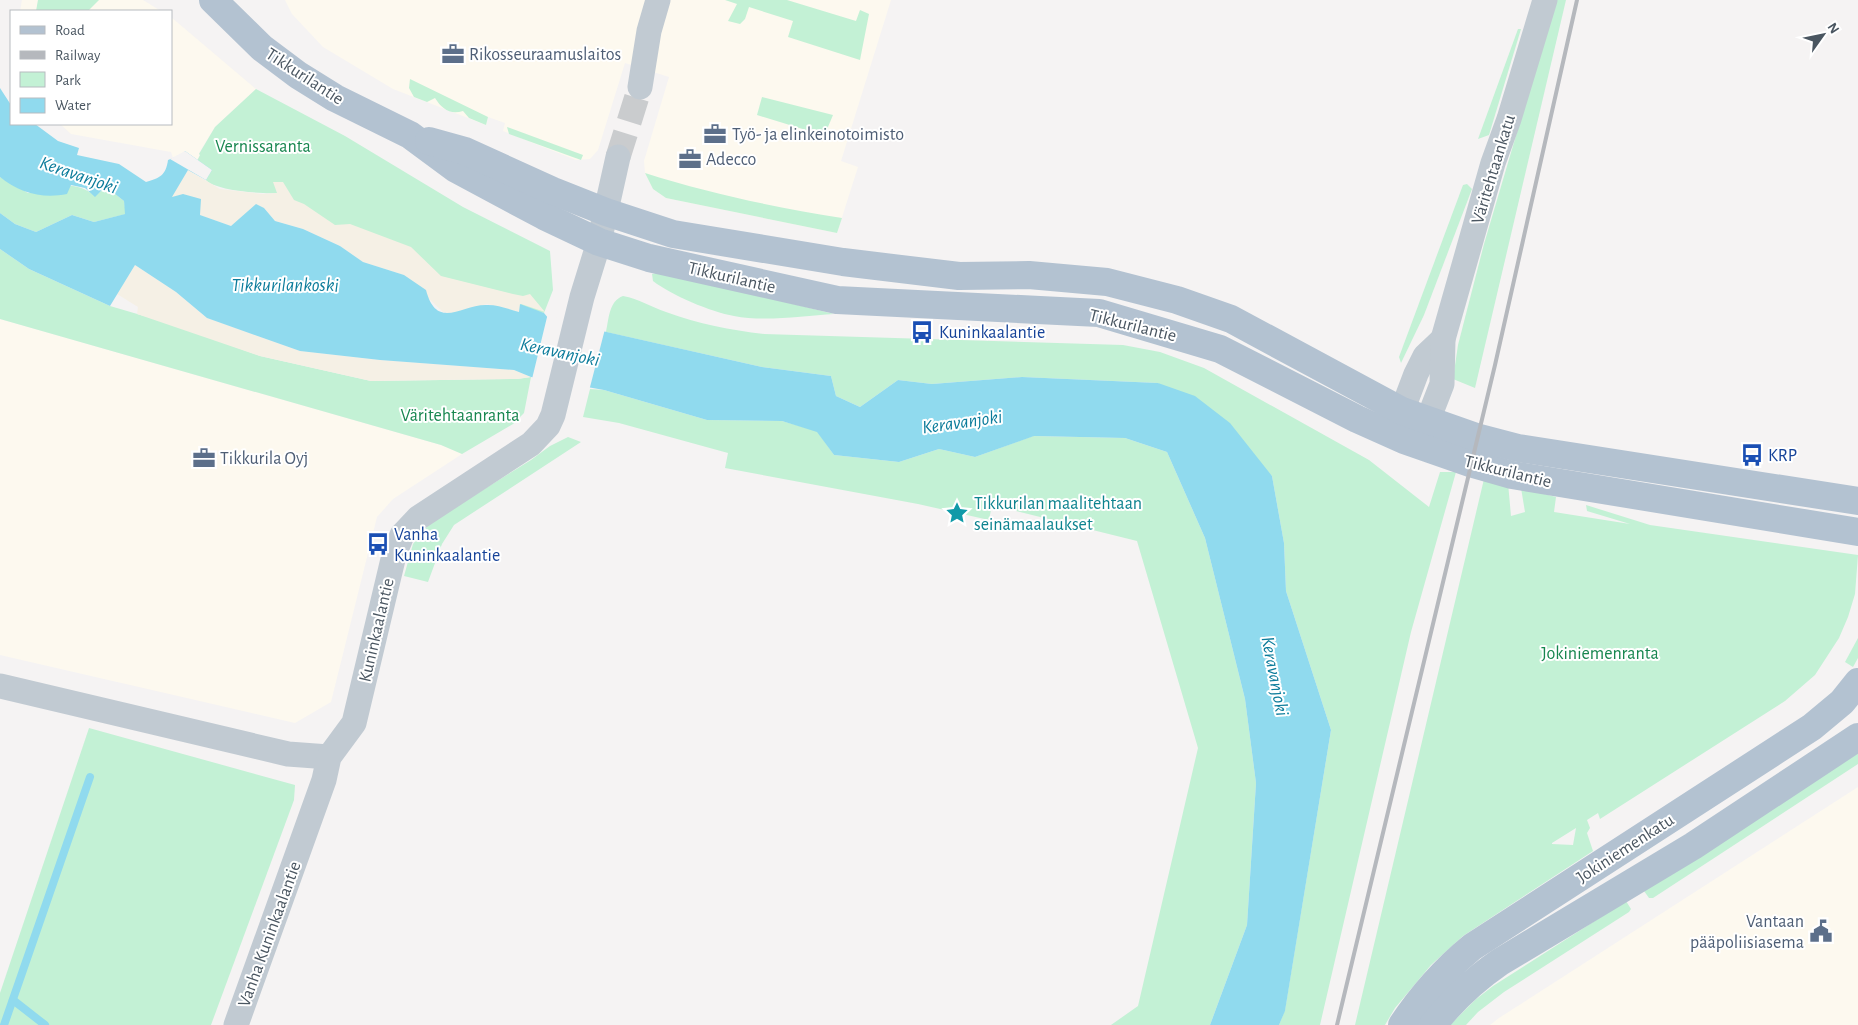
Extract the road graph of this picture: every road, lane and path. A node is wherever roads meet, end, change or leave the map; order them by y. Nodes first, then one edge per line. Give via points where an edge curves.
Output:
1 (213, 0) edge
2 (658, 0) edge
3 (1545, 0) edge
4 (640, 87) tunnel mouth
5 (410, 135) junction
6 (618, 157) tunnel mouth
7 (606, 212) junction
8 (599, 242) junction
9 (1443, 339) junction
10 (1402, 410) junction
11 (1428, 420) junction
12 (1404, 440) junction
13 (1858, 501) edge
14 (1858, 532) edge
15 (1858, 682) edge
16 (0, 686) edge
17 (1858, 737) edge
18 (329, 757) junction
19 (236, 1025) edge
20 (1402, 1025) edge
21 (1433, 1025) edge

1 - 5 main road, Tikkurilantie via 262,48 298,75 335,98
2 - 4 street via 648,32
3 - 9 street, Väritehtaankatu via 1493,163
5 - 7 main road, Tikkurilantie via 465,151
5 - 8 main road, Tikkurilantie via 456,169
6 - 7 street, Kuninkaalantie
7 - 8 street, Kuninkaalantie
7 - 10 main road, Tikkurilantie via 673,234 843,262 959,276 1030,275 1107,282 1177,300 1231,319
8 - 12 main road, Tikkurilantie via 649,258 837,300 1099,312 1220,349
8 - 18 street, Kuninkaalantie via 548,426 540,437 418,518 402,536 394,555 354,723
9 - 10 street via 1425,356
9 - 11 street, Väritehtaankatu via 1442,384
10 - 11 main road, Tikkurilantie
10 - 12 street
11 - 12 street, Väritehtaankatu
11 - 13 main road, Tikkurilantie via 1518,448
12 - 14 main road, Tikkurilantie via 1512,475
15 - 20 main road, Jokiniemenkatu via 1842,702 1812,728 1472,947 1428,988
16 - 18 street via 288,754
17 - 21 main road, Jokiniemenkatu via 1693,846 1500,962 1451,1001
18 - 19 street, Vanha Kuninkaalantie via 324,780

